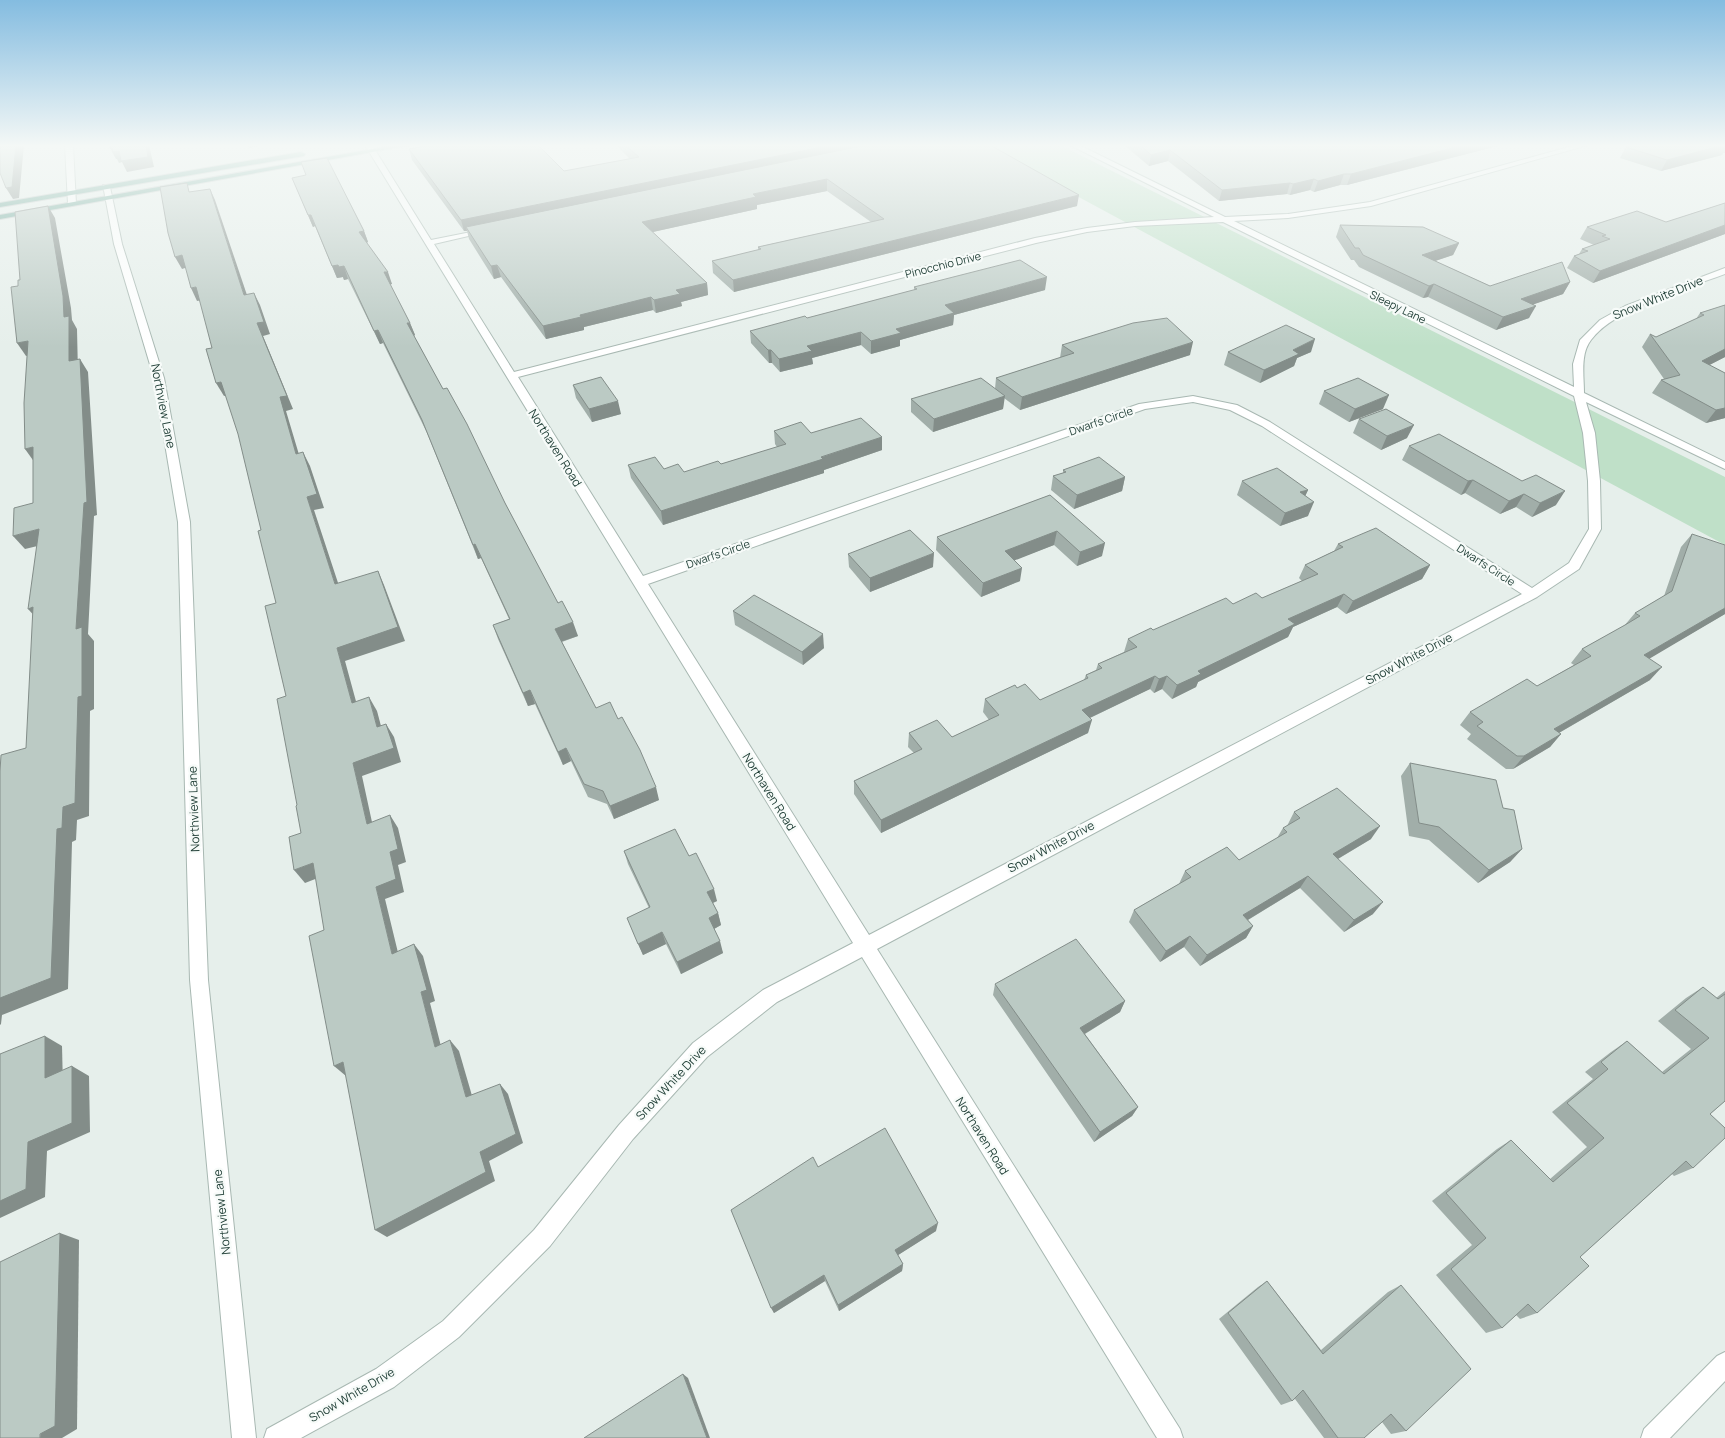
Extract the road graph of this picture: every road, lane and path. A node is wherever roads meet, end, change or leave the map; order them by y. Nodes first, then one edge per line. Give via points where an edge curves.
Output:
1 (27, 212) edge
2 (111, 212) edge
3 (409, 212) edge
4 (1207, 212) edge
5 (1316, 212) edge
6 (0, 217) edge
7 (1223, 220) junction
8 (497, 229) edge
9 (428, 243) junction
10 (1725, 271) edge
11 (511, 376) junction
12 (1579, 394) junction
13 (1725, 466) edge
14 (639, 582) junction
15 (1532, 594) junction
16 (864, 946) junction
17 (1725, 1364) edge
18 (244, 1438) edge
19 (276, 1438) edge
20 (1170, 1438) edge
21 (1653, 1438) edge

1 - 6 main road
2 - 18 street, Northview Lane via 159,378 184,522 200,980
3 - 9 street, Northaven Road
4 - 7 street, Sleepy Lane
5 - 7 street, Pinocchio Drive
7 - 11 street, Pinocchio Drive via 1134,224 1087,230
7 - 12 street, Sleepy Lane
8 - 9 street
9 - 11 street, Northaven Road
10 - 12 street, Snow White Drive via 1628,308 1603,322 1585,340 1578,364
11 - 14 street, Northaven Road
12 - 13 street, Sleepy Lane
12 - 15 street, Snow White Drive via 1589,433 1595,529 1574,566
14 - 15 street, Dwarfs Circle via 1143,406 1193,399 1233,406 1266,424
14 - 16 street, Northaven Road
15 - 16 street, Snow White Drive
16 - 19 street, Snow White Drive via 770,996 700,1050 626,1132 542,1238 451,1329 385,1378
16 - 20 street, Northaven Road
17 - 21 street

